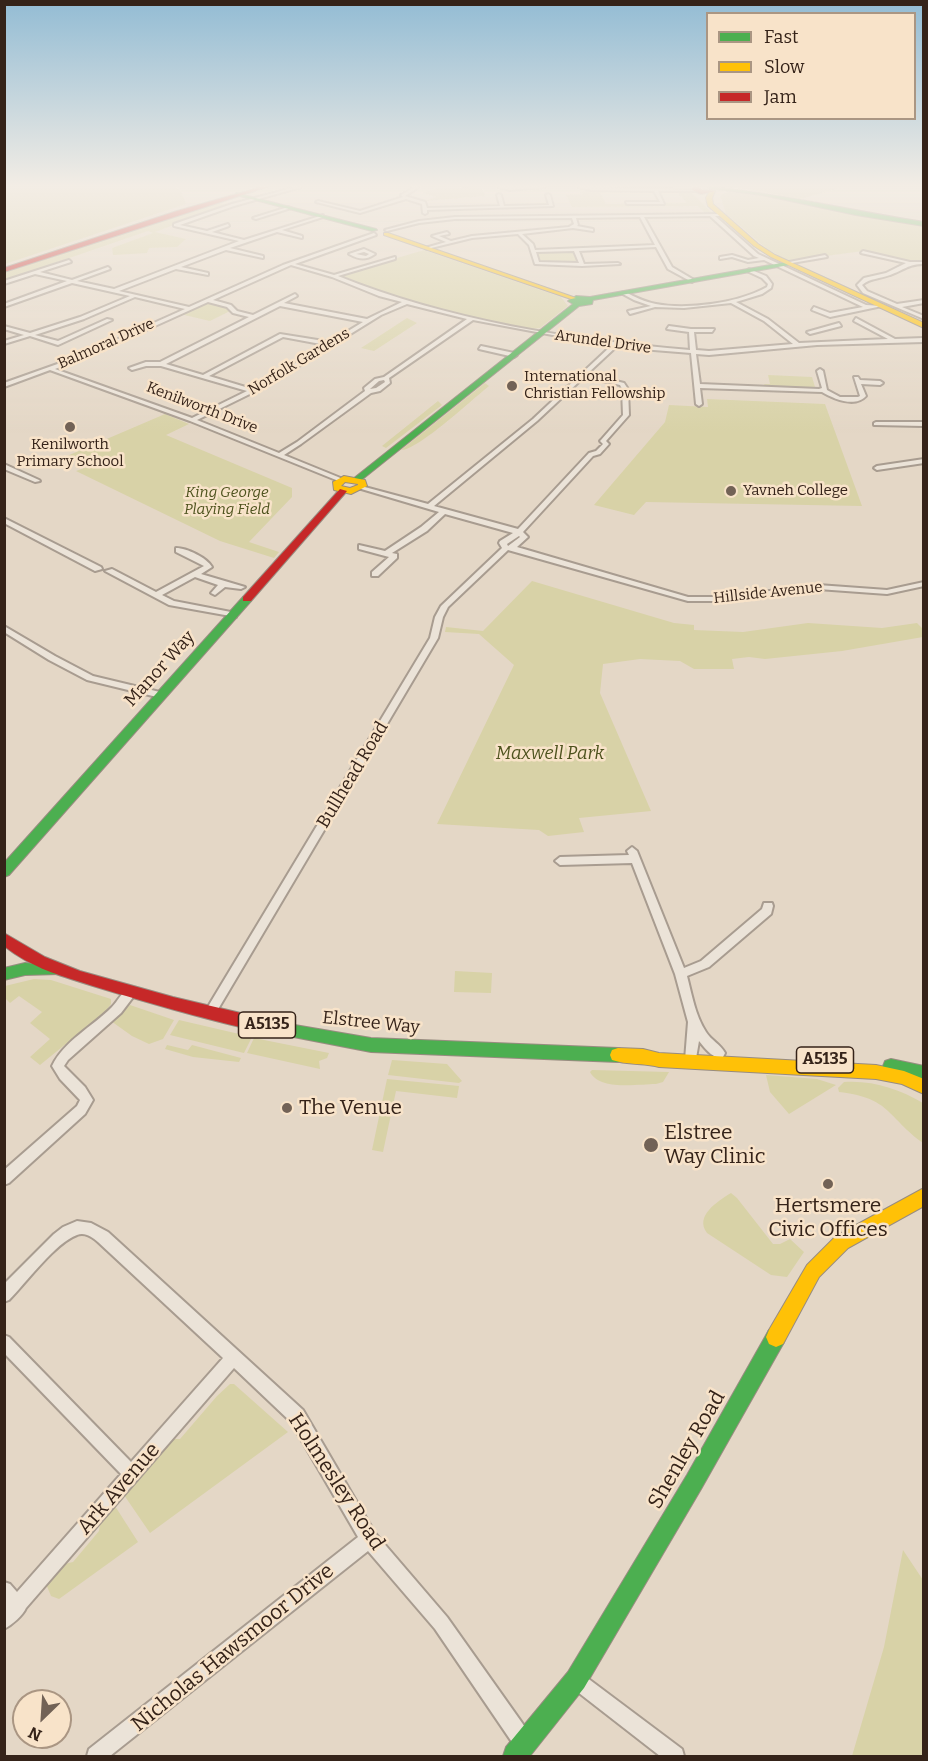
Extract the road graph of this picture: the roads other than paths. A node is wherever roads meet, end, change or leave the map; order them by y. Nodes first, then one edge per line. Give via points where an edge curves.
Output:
1 (47, 269) edge
2 (105, 269) edge
3 (169, 269) edge
4 (182, 269) edge
5 (279, 269) edge
6 (310, 269) edge
7 (356, 269) edge
8 (490, 269) edge
9 (672, 269) edge
10 (754, 269) edge
11 (795, 269) edge
12 (797, 269) edge
13 (900, 269) edge
14 (216, 270) dead end
15 (749, 270) junction
16 (37, 273) junction
17 (334, 276) junction
18 (72, 281) junction
19 (692, 281) junction
20 (4, 283) edge
21 (114, 291) junction
22 (623, 293) junction
23 (859, 293) junction
24 (295, 295) dead end
25 (134, 296) junction
26 (206, 300) junction
27 (580, 300) junction
28 (731, 301) junction
29 (924, 301) edge
30 (405, 303) junction
31 (279, 304) junction
32 (4, 306) edge
33 (657, 306) junction
34 (874, 306) junction
35 (897, 306) junction
36 (187, 308) junction
37 (814, 309) dead end
38 (630, 312) dead end
39 (253, 317) junction
40 (924, 318) edge
41 (471, 319) junction
42 (109, 320) dead end
43 (856, 320) dead end
44 (368, 321) junction
45 (839, 326) dead end
46 (924, 326) edge
47 (4, 327) edge
48 (669, 328) dead end
49 (822, 329) junction
50 (712, 330) dead end
51 (691, 331) junction
52 (810, 332) dead end
53 (541, 333) junction
54 (30, 334) junction
55 (924, 340) edge
56 (894, 341) junction
57 (845, 342) junction
58 (58, 343) junction
59 (4, 344) edge
60 (331, 344) junction
61 (797, 344) junction
62 (68, 345) dead end
63 (615, 345) junction
64 (481, 348) dead end
65 (694, 352) junction
66 (514, 355) junction
67 (161, 364) junction
68 (132, 368) dead end
69 (51, 369) junction
70 (820, 371) dead end
71 (583, 375) junction
72 (203, 377) junction
73 (880, 383) dead end
74 (4, 385) edge
75 (697, 386) junction
76 (823, 390) junction
77 (253, 391) junction
78 (699, 404) dead end
79 (192, 420) junction
80 (876, 424) dead end
81 (924, 424) edge
82 (279, 455) junction
83 (924, 461) edge
84 (877, 468) dead end
85 (7, 469) edge
86 (37, 481) dead end
87 (359, 484) junction
88 (342, 486) junction
89 (429, 507) junction
90 (444, 511) junction
91 (4, 520) edge
92 (519, 532) junction
93 (362, 547) dead end
94 (509, 548) junction
95 (179, 550) dead end
96 (386, 553) junction
97 (98, 569) dead end
98 (109, 571) dead end
99 (375, 574) dead end
100 (196, 575) junction
101 (223, 584) junction
102 (924, 584) edge
103 (241, 587) dead end
104 (215, 593) dead end
105 (156, 595) junction
106 (233, 615) junction
107 (4, 628) edge
108 (161, 695) junction
109 (560, 861) dead end
110 (4, 872) edge
111 (768, 906) dead end
112 (4, 938) edge
113 (13, 949) edge
114 (60, 970) junction
115 (7, 974) edge
116 (681, 974) junction
117 (131, 992) junction
118 (210, 1013) junction
119 (694, 1022) junction
120 (719, 1053) junction
121 (691, 1056) junction
122 (924, 1073) edge
123 (924, 1087) edge
124 (4, 1179) edge
125 (924, 1196) edge
126 (4, 1295) edge
127 (4, 1342) edge
128 (233, 1358) junction
129 (132, 1474) junction
130 (369, 1539) junction
131 (4, 1590) edge
132 (18, 1606) junction
133 (4, 1620) edge
134 (576, 1680) junction
135 (526, 1744) junction
136 (96, 1756) edge
137 (515, 1756) edge
138 (675, 1756) edge

1 - 16 street
2 - 18 street
3 - 21 street
4 - 14 street via 206,277
5 - 26 street, Balmoral Drive
6 - 17 street, Arundel Drive
7 - 17 street
8 - 27 main road
9 - 19 street
10 - 15 main road
11 - 34 street
12 - 23 main road
13 - 23 street via 861,281
15 - 19 main road
15 - 28 street via 767,279 769,288
16 - 18 street
16 - 20 street
17 - 30 street, Arundel Drive
18 - 21 street
18 - 32 street
19 - 22 main road
21 - 25 street
22 - 27 main road
22 - 33 street
23 - 34 main road
23 - 35 street
24 - 31 street
25 - 36 street
25 - 54 street
26 - 36 street, Balmoral Drive
26 - 39 street
27 - 53 main road
28 - 33 street
28 - 61 street
29 - 35 street
30 - 41 street, Arundel Drive
30 - 44 street, Norfolk Gardens
31 - 39 street
31 - 44 street
33 - 38 street
34 - 37 street via 830,315
34 - 46 main road
35 - 40 street
36 - 69 street, Balmoral Drive
39 - 67 street
41 - 53 street, Arundel Drive
41 - 82 street via 386,378 389,380 383,386
42 - 58 street
43 - 56 street
44 - 60 street, Norfolk Gardens
45 - 49 street
47 - 54 street
48 - 51 street
49 - 52 street
49 - 57 street
50 - 51 street
51 - 65 street
53 - 63 street, Arundel Drive
53 - 66 main road
54 - 58 street
54 - 59 street
55 - 56 street, Arundel Drive
56 - 57 street, Arundel Drive
57 - 61 street, Arundel Drive
58 - 62 street
60 - 72 street via 282,335
60 - 77 street, Norfolk Gardens
61 - 65 street, Arundel Drive
63 - 65 street, Arundel Drive
63 - 71 street
64 - 66 street
65 - 75 street
66 - 87 main road
67 - 68 street
67 - 72 street
69 - 74 street, Balmoral Drive
69 - 79 street, Kenilworth Drive
70 - 76 street
71 - 89 street
71 - 92 street, Bullhead Road via 622,384 626,415
72 - 77 street
73 - 76 street via 857,380 863,396 857,400 839,399
75 - 76 street
75 - 78 street
77 - 79 street, Norfolk Gardens
79 - 82 street, Kenilworth Drive
80 - 81 street
82 - 88 street, Kenilworth Drive
83 - 84 street
85 - 86 street
87 - 88 main road
87 - 89 street
88 - 106 main road, Manor Way
89 - 90 street
90 - 92 street
90 - 96 street
91 - 97 street
92 - 94 street, Bullhead Road via 524,537
93 - 96 street
94 - 102 street, Hillside Avenue via 688,598 721,599 818,588 887,592
94 - 118 street, Bullhead Road via 445,606 434,638
95 - 100 street via 208,565
96 - 99 street via 394,556
98 - 105 street
100 - 101 street
100 - 105 street
101 - 103 street
101 - 104 street
105 - 106 street via 172,603
106 - 108 main road, Manor Way
107 - 108 street via 90,678
108 - 110 main road, Manor Way
109 - 116 street via 633,855
111 - 116 street via 767,911 705,964
112 - 113 main road, Elstree Way / A5135
113 - 114 main road, Elstree Way / A5135
113 - 115 main road, Elstree Way / A5135 via 22,960
114 - 115 main road, Elstree Way / A5135 via 25,969
114 - 117 main road, Elstree Way / A5135
116 - 119 street
117 - 118 main road, Elstree Way / A5135
117 - 124 street via 58,1066 62,1075 83,1092 87,1100 81,1110
118 - 121 main road, Elstree Way / A5135 via 371,1045 651,1056 659,1060
119 - 120 street via 703,1038
119 - 121 street
120 - 121 main road, Elstree Way / A5135
120 - 122 main road, Elstree Way / A5135 via 874,1063
121 - 123 main road, Elstree Way / A5135 via 876,1072
125 - 134 main road, Shenley Road via 842,1242 809,1277 694,1482
126 - 128 street, Holmesley Road via 67,1233 79,1228 93,1230
127 - 129 street
128 - 129 street, Ark Avenue
128 - 130 street, Holmesley Road via 297,1416
129 - 132 street, Ark Avenue
130 - 135 street, Holmesley Road via 441,1623
130 - 136 street, Nicholas Hawsmoor Drive
131 - 132 street
132 - 133 street, Ark Avenue
134 - 135 main road, Shenley Road
134 - 138 street
135 - 137 main road, Shenley Road

